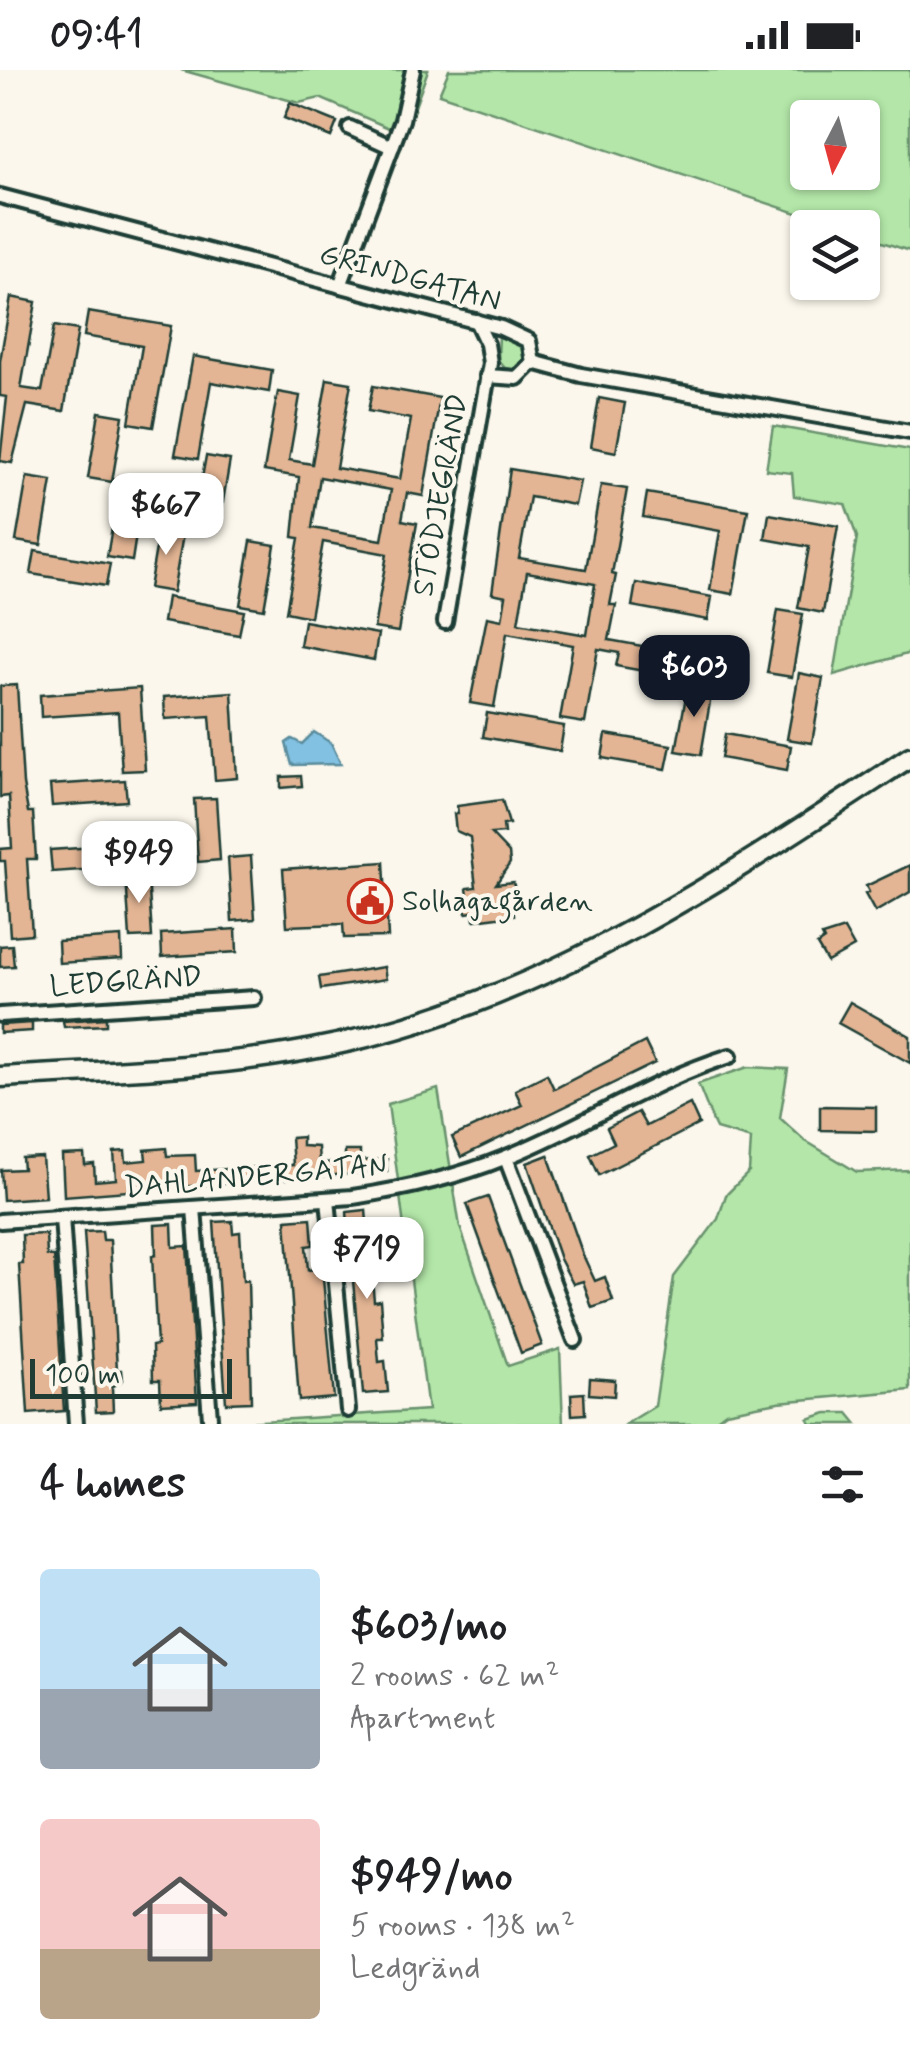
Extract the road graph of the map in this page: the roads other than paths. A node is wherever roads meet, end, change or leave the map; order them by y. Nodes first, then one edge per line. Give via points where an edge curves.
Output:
1 (413, 70) edge
2 (350, 128) dead end
3 (392, 147) junction
4 (0, 196) edge
5 (340, 286) junction
6 (476, 321) junction
7 (533, 362) junction
8 (488, 376) junction
9 (910, 432) edge
10 (445, 622) dead end
11 (910, 758) edge
12 (254, 998) dead end
13 (0, 1016) edge
14 (730, 1056) dead end
15 (0, 1077) edge
16 (506, 1158) junction
17 (328, 1199) junction
18 (194, 1208) junction
19 (62, 1217) junction
20 (0, 1222) edge
21 (575, 1340) dead end
22 (348, 1410) dead end
23 (210, 1418) dead end
24 (76, 1424) edge

1 - 3 street
2 - 3 street
3 - 5 street
4 - 5 street, GRINDGATAN
5 - 6 street, GRINDGATAN
6 - 7 street, GRINDGATAN via 529,341
6 - 8 street, STÖDJEGRÄND via 489,352
7 - 8 street, STÖDJEGRÄND via 517,378
7 - 9 street
8 - 10 street, STÖDJEGRÄND
11 - 15 main road via 689,899 540,979 448,1014 245,1060
12 - 13 street, LEDGRÄND
14 - 16 street, DAHLANDERGATAN via 665,1078
16 - 17 street, DAHLANDERGATAN via 400,1190
16 - 21 street
17 - 18 street, DAHLANDERGATAN
17 - 22 street
18 - 19 street, DAHLANDERGATAN
18 - 23 street
19 - 20 street, DAHLANDERGATAN
19 - 24 street

